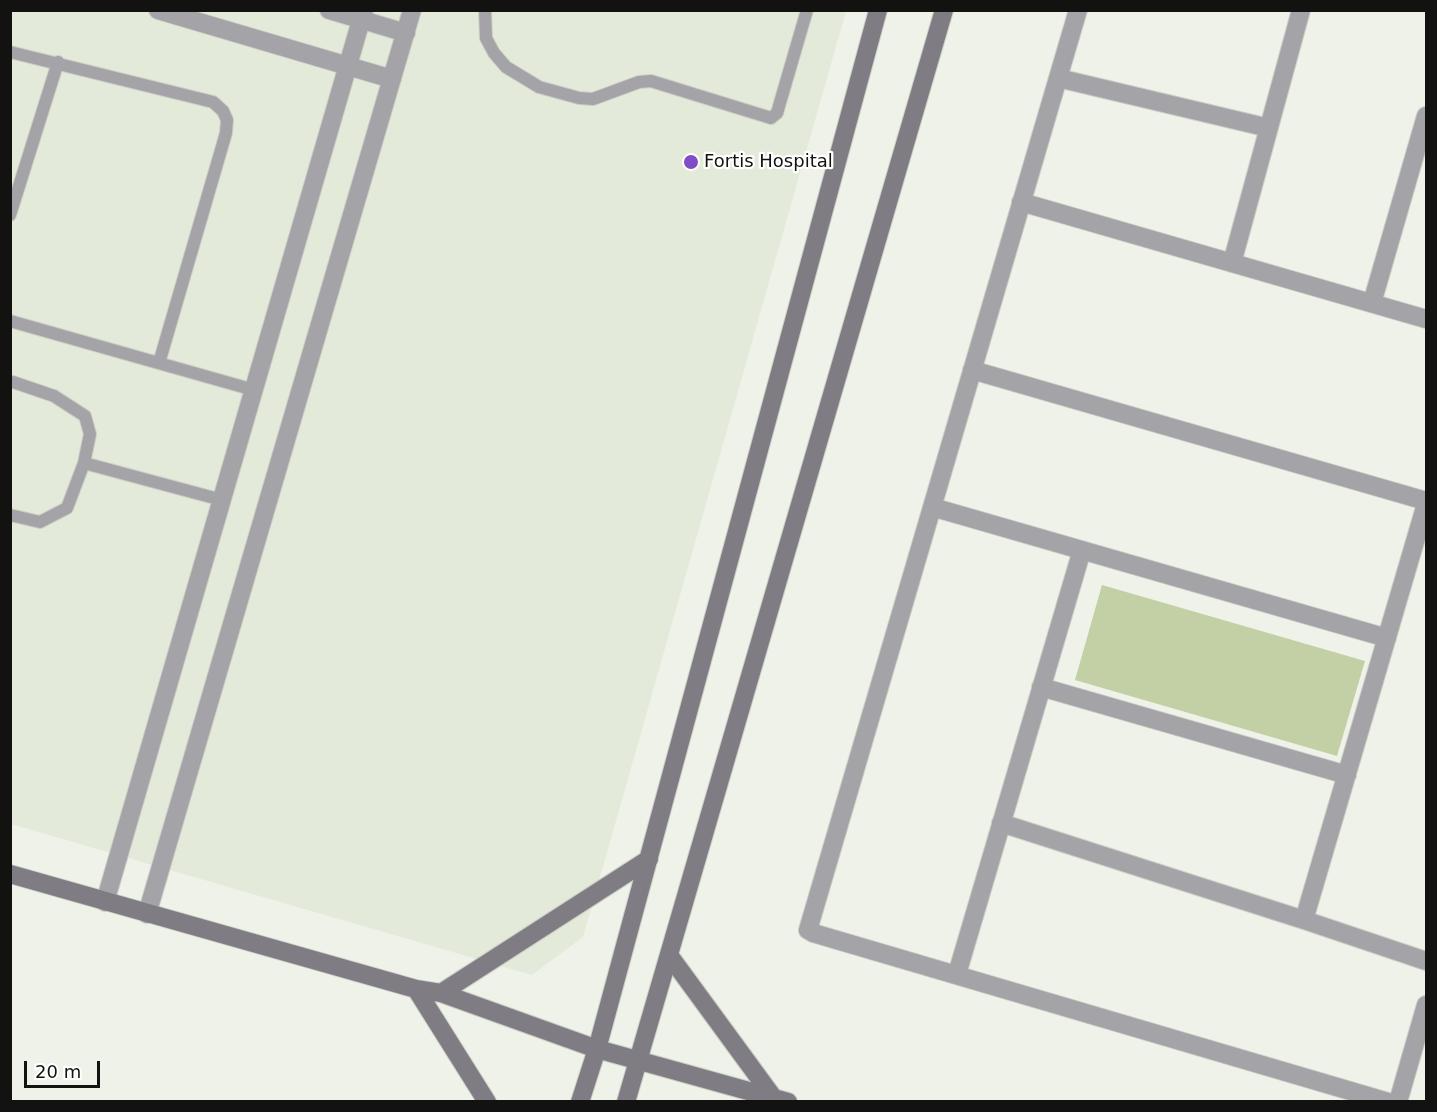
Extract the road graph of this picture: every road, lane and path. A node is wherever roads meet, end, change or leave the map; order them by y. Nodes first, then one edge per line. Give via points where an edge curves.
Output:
1 (158, 10) edge
2 (329, 10) edge
3 (412, 10) edge
4 (485, 10) edge
5 (807, 10) edge
6 (879, 10) edge
7 (944, 10) edge
8 (1078, 10) edge
9 (1301, 10) edge
10 (362, 15) edge
11 (406, 33) junction
12 (10, 52) edge
13 (58, 62) junction
14 (347, 66) junction
15 (1058, 78) junction
16 (392, 79) junction
17 (1426, 116) edge
18 (1269, 128) junction
19 (1423, 143) edge
20 (1021, 202) junction
21 (10, 215) edge
22 (1232, 263) junction
23 (1372, 303) junction
24 (1426, 319) edge
25 (10, 321) edge
26 (159, 363) junction
27 (972, 370) junction
28 (13, 382) dead end
29 (254, 390) junction
30 (84, 464) junction
31 (222, 500) junction
32 (1426, 502) edge
33 (932, 507) junction
34 (10, 515) edge
35 (1082, 550) junction
36 (1387, 638) junction
37 (1041, 687) junction
38 (1347, 775) junction
39 (1001, 824) junction
40 (649, 859) junction
41 (10, 874) edge
42 (105, 902) junction
43 (147, 914) junction
44 (1304, 920) junction
45 (669, 955) junction
46 (1426, 961) edge
47 (957, 974) junction
48 (416, 989) junction
49 (441, 993) junction
50 (1426, 1005) edge
51 (597, 1049) junction
52 (639, 1059) junction
53 (780, 1099) edge
54 (487, 1101) edge
55 (580, 1101) edge
56 (626, 1101) edge
57 (1388, 1101) edge
58 (1398, 1101) edge

1 - 14 street
2 - 10 street
3 - 11 street
4 - 5 lane via 486,38 494,53 506,67 539,87 593,99 651,81 771,118 777,113
6 - 40 main road
7 - 45 main road
8 - 15 street
9 - 18 street
10 - 11 street
10 - 14 street
11 - 16 street
12 - 13 lane
13 - 21 lane
13 - 26 lane via 213,102 227,120
14 - 16 street
14 - 29 street
15 - 18 street
15 - 20 street
16 - 43 street
17 - 19 street
18 - 22 street
19 - 23 street
20 - 22 street
20 - 27 street
22 - 23 street
23 - 24 street
25 - 26 lane
26 - 29 lane
27 - 32 street
27 - 33 street
28 - 30 lane via 54,396 85,416 90,434
29 - 31 street
30 - 31 lane
30 - 34 lane via 67,508 40,522
31 - 42 street
32 - 36 street
33 - 35 street
33 - 47 street via 807,926 813,933
35 - 36 street
35 - 37 street
36 - 38 street
37 - 38 street
37 - 39 street
38 - 44 street
39 - 44 street
39 - 47 street
40 - 49 main road
40 - 51 main road
41 - 42 main road
42 - 43 main road
43 - 48 main road
44 - 46 street
45 - 52 main road
45 - 53 main road
47 - 57 street
48 - 49 main road
48 - 54 main road
49 - 51 main road
50 - 58 street
51 - 52 main road
51 - 55 main road
52 - 53 main road
52 - 56 main road

